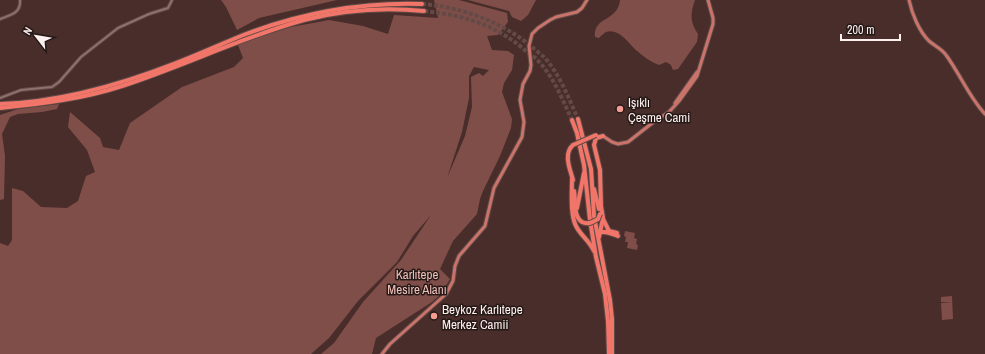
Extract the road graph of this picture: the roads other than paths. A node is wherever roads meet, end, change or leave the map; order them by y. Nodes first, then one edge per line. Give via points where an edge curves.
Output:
1 (20, 0) edge
2 (172, 0) edge
3 (587, 0) edge
4 (708, 0) edge
5 (909, 0) edge
6 (422, 4) dead end
7 (424, 10) tunnel mouth
8 (0, 19) edge
9 (698, 70) junction
10 (0, 98) edge
11 (680, 101) junction
12 (0, 104) edge
13 (674, 107) junction
14 (0, 108) edge
15 (985, 114) edge
16 (572, 120) tunnel mouth
17 (578, 120) tunnel mouth
18 (603, 136) junction
19 (584, 165) junction
20 (591, 169) junction
21 (600, 176) junction
22 (572, 179) junction
23 (600, 212) junction
24 (576, 214) junction
25 (603, 218) junction
26 (599, 233) junction
27 (598, 241) junction
28 (596, 257) junction
29 (382, 354) edge
30 (609, 354) edge
31 (612, 354) edge

1 - 8 street via 18,10
2 - 10 street via 168,8 118,28 81,57 52,87 22,90
3 - 29 main road via 577,12 556,17 532,34 529,46 531,65 520,100 524,122 522,137 494,188 485,226 459,256 446,294
4 - 9 main road via 713,24
5 - 15 main road via 923,34 945,54 971,97
6 - 12 highway via 358,7 303,17 246,34 177,63 122,82 65,96
7 - 14 highway via 370,10 305,20 121,86 86,96
9 - 11 main road
9 - 11 main road
11 - 13 main road
11 - 13 main road
13 - 18 main road via 628,142 618,144
16 - 19 highway
17 - 20 highway
18 - 21 highway via 596,138 594,145
18 - 22 highway, bridge via 598,133 570,148 568,153
19 - 24 highway
19 - 28 highway
20 - 23 highway
20 - 27 highway
21 - 23 highway
21 - 25 highway
22 - 24 highway
22 - 28 highway via 572,211 575,225 591,243
23 - 24 highway, bridge via 598,219 587,224
25 - 26 highway
25 - 26 highway via 609,230 617,234
26 - 27 highway
27 - 31 highway via 611,307
28 - 30 highway via 605,294

